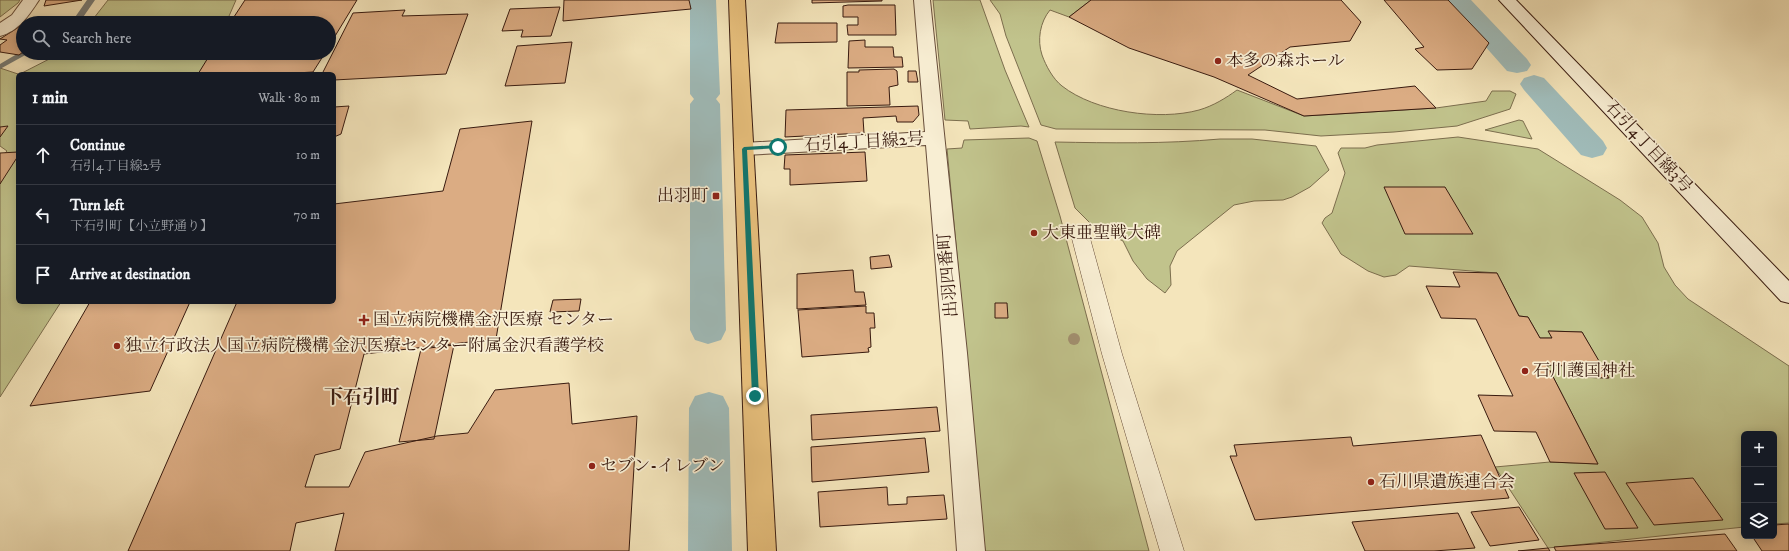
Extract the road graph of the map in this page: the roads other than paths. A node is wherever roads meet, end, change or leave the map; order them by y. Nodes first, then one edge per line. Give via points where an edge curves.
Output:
1 (31, 0) edge
2 (737, 0) edge
3 (922, 0) edge
4 (1507, 0) edge
5 (20, 16) edge
6 (16, 20) edge
7 (0, 31) edge
8 (935, 138) junction
9 (744, 149) junction
10 (1079, 231) dead end
11 (1789, 295) edge
12 (762, 551) edge
13 (971, 551) edge
14 (1172, 551) edge

1 - 5 street
2 - 9 main road
3 - 8 street, 出羽四番町
4 - 11 street, 石引4丁目線3号
6 - 7 street
8 - 9 street, 石引4丁目線2号
8 - 13 street, 出羽四番町
9 - 12 main road
10 - 14 lane via 1112,354

